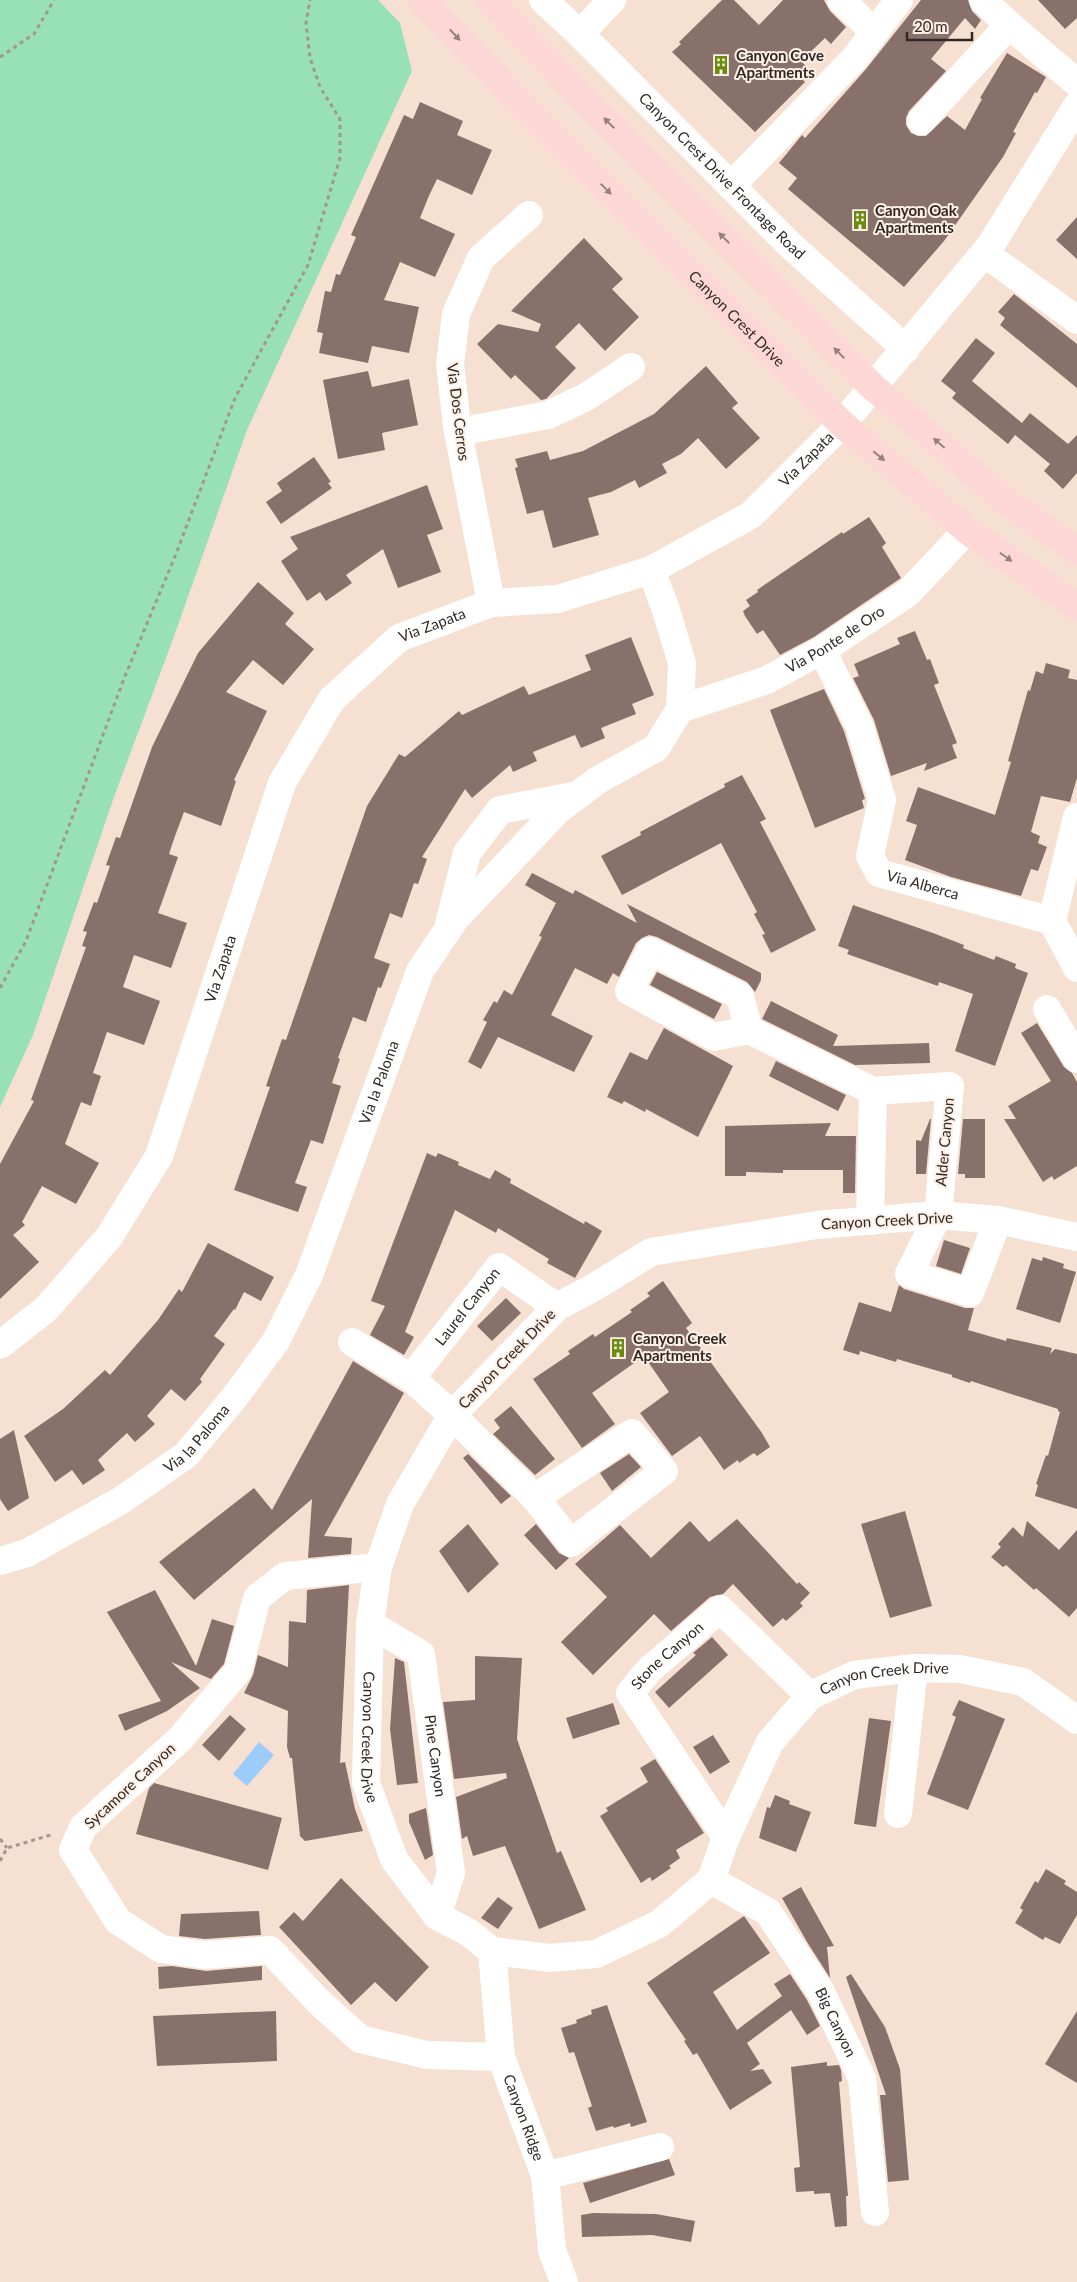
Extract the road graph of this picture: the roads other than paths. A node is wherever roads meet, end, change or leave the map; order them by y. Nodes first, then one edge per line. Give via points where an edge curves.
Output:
1 (422, 0) edge
2 (489, 0) edge
3 (542, 0) edge
4 (612, 0) edge
5 (841, 0) edge
6 (899, 0) edge
7 (983, 0) edge
8 (1009, 25) junction
9 (874, 32) junction
10 (580, 34) junction
11 (1077, 84) edge
12 (1077, 106) edge
13 (921, 121) dead end
14 (731, 186) junction
15 (529, 215) dead end
16 (984, 253) junction
17 (1077, 320) edge
18 (906, 349) junction
19 (631, 367) dead end
20 (873, 387) junction
21 (842, 424) junction
22 (458, 432) junction
23 (967, 530) junction
24 (1077, 551) edge
25 (650, 570) junction
26 (491, 603) junction
27 (1077, 607) edge
28 (822, 650) junction
29 (680, 709) junction
30 (577, 796) junction
31 (1077, 817) edge
32 (1052, 921) junction
33 (447, 931) junction
34 (1077, 968) edge
35 (1047, 1009) dead end
36 (749, 1030) dead end
37 (1077, 1059) edge
38 (873, 1091) junction
39 (938, 1215) junction
40 (998, 1220) junction
41 (870, 1221) junction
42 (1077, 1236) edge
43 (557, 1307) junction
44 (352, 1342) dead end
45 (0, 1345) edge
46 (411, 1378) junction
47 (452, 1415) junction
48 (535, 1498) dead end
49 (0, 1561) edge
50 (378, 1567) junction
51 (370, 1624) junction
52 (914, 1668) junction
53 (810, 1696) junction
54 (1077, 1720) edge
55 (898, 1814) dead end
56 (726, 1837) junction
57 (711, 1880) junction
58 (437, 1916) junction
59 (492, 1951) junction
60 (501, 2057) junction
61 (660, 2147) dead end
62 (545, 2176) junction
63 (875, 2212) dead end
64 (564, 2282) edge

1 -> 21 main road, Canyon Crest Drive via 529,112
20 -> 2 main road
3 - 10 street, Canyon Crest Drive Frontage Road
4 - 10 street
5 - 9 street
6 - 9 street
7 - 8 street
8 - 11 street
8 - 13 street
9 - 14 street via 855,58
10 - 14 street, Canyon Crest Drive Frontage Road
12 - 16 street, Via Zapata
14 - 18 street, Canyon Crest Drive Frontage Road via 790,245
15 - 22 street, Via Dos Cerros via 481,258 456,314 450,364
16 - 17 street
16 - 18 street, Via Zapata
18 - 20 street, Via Zapata
19 - 22 street via 586,397 548,415
20 - 21 street, Via Zapata
24 -> 20 main road via 1007,502
21 -> 23 main road, Canyon Crest Drive
21 - 25 street, Via Zapata via 751,515
22 - 26 street, Via Dos Cerros
23 -> 27 main road, Canyon Crest Drive
23 - 28 street, Via Ponte de Oro via 908,593
25 - 26 street, Via Zapata via 558,599
25 - 29 street, Via la Paloma via 682,663
26 - 45 street, Via Zapata via 398,638 332,699 282,783 159,1156 109,1237 46,1309
28 - 29 street, Via Ponte de Oro via 767,680
28 - 32 street, Via Alberca via 859,725 882,800 870,856 879,873
29 - 30 street, Via la Paloma via 656,748 598,780
30 - 33 street, Via la Paloma via 558,810
30 - 33 street via 500,810 467,853
31 - 32 street
32 - 34 street
33 - 49 street, Via la Paloma via 420,971 310,1275 276,1341 186,1455 120,1500 27,1553
35 - 37 street
36 - 38 street, Alder Canyon
38 - 39 street, Alder Canyon via 950,1086
38 - 41 street
39 - 40 street, Canyon Creek Drive
39 - 40 street via 909,1274 970,1293
39 - 41 street, Canyon Creek Drive
40 - 42 street, Canyon Creek Drive
41 - 43 street, Canyon Creek Drive via 817,1225 651,1252
43 - 46 street, Laurel Canyon via 499,1267
43 - 47 street, Canyon Creek Drive
44 - 46 street
46 - 47 street
47 - 48 street
47 - 50 street, Canyon Creek Drive via 400,1504
50 - 51 street, Canyon Creek Drive
50 - 60 street, Sycamore Canyon via 285,1576 258,1598 238,1671 180,1739 83,1827 73,1850 118,1921 161,1949 205,1955 270,1950 360,2040 427,2055
51 - 58 street, Canyon Creek Drive via 366,1783 394,1859
51 - 58 street, Pine Canyon via 421,1654 451,1873
52 - 53 street, Canyon Creek Drive via 854,1675
52 - 54 street, Canyon Creek Drive via 960,1669 1023,1682
52 - 55 street
53 - 56 street, Canyon Creek Drive via 770,1742
53 - 56 street, Stone Canyon via 720,1609 649,1670 630,1693
56 - 57 street, Canyon Creek Drive
57 - 59 street via 658,1924 596,1954 550,1958
57 - 63 street, Big Canyon via 768,1912 820,1992 862,2078
58 - 59 street, Canyon Creek Drive via 468,1932
59 - 60 street, Canyon Ridge
60 - 62 street, Canyon Ridge
61 - 62 street
62 - 64 street, Canyon Ridge via 552,2250

